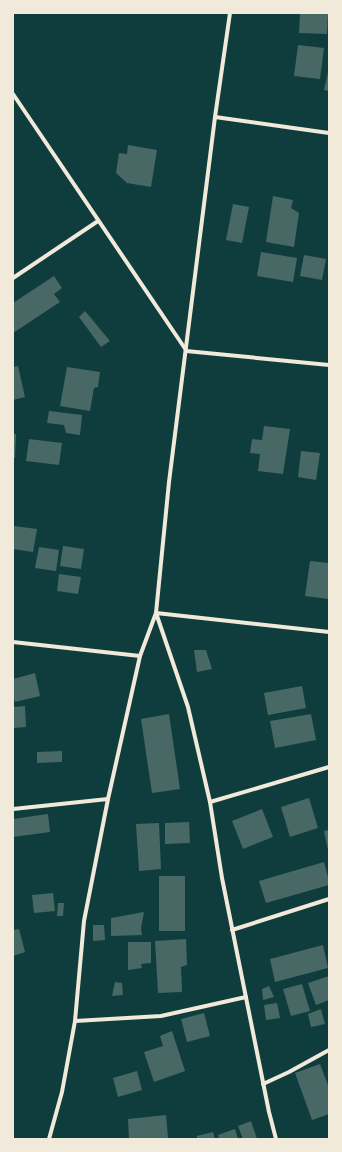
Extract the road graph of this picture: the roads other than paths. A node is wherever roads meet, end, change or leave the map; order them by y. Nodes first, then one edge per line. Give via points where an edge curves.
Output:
1 (230, 13) edge
2 (13, 94) edge
3 (215, 117) junction
4 (329, 133) edge
5 (98, 221) junction
6 (13, 278) edge
7 (186, 351) junction
8 (329, 365) edge
9 (156, 613) junction
10 (329, 632) edge
11 (13, 642) edge
12 (140, 656) junction
13 (329, 767) edge
14 (108, 799) junction
15 (210, 802) junction
16 (13, 809) edge
17 (329, 899) edge
18 (232, 930) junction
19 (246, 997) junction
20 (75, 1021) junction
21 (329, 1050) edge
22 (263, 1084) junction
23 (50, 1139) edge
24 (276, 1139) edge

1 - 3 street
2 - 5 street
3 - 4 street
3 - 7 street
5 - 6 street
5 - 7 street
7 - 8 street
7 - 9 street
9 - 10 street
9 - 12 street
9 - 15 street via 188,707
11 - 12 street
12 - 14 street
13 - 15 street
14 - 16 street
14 - 20 street via 84,921
15 - 18 street
17 - 18 street
18 - 19 street
19 - 20 street via 161,1016
19 - 22 street
20 - 23 street
21 - 22 street
22 - 24 street

